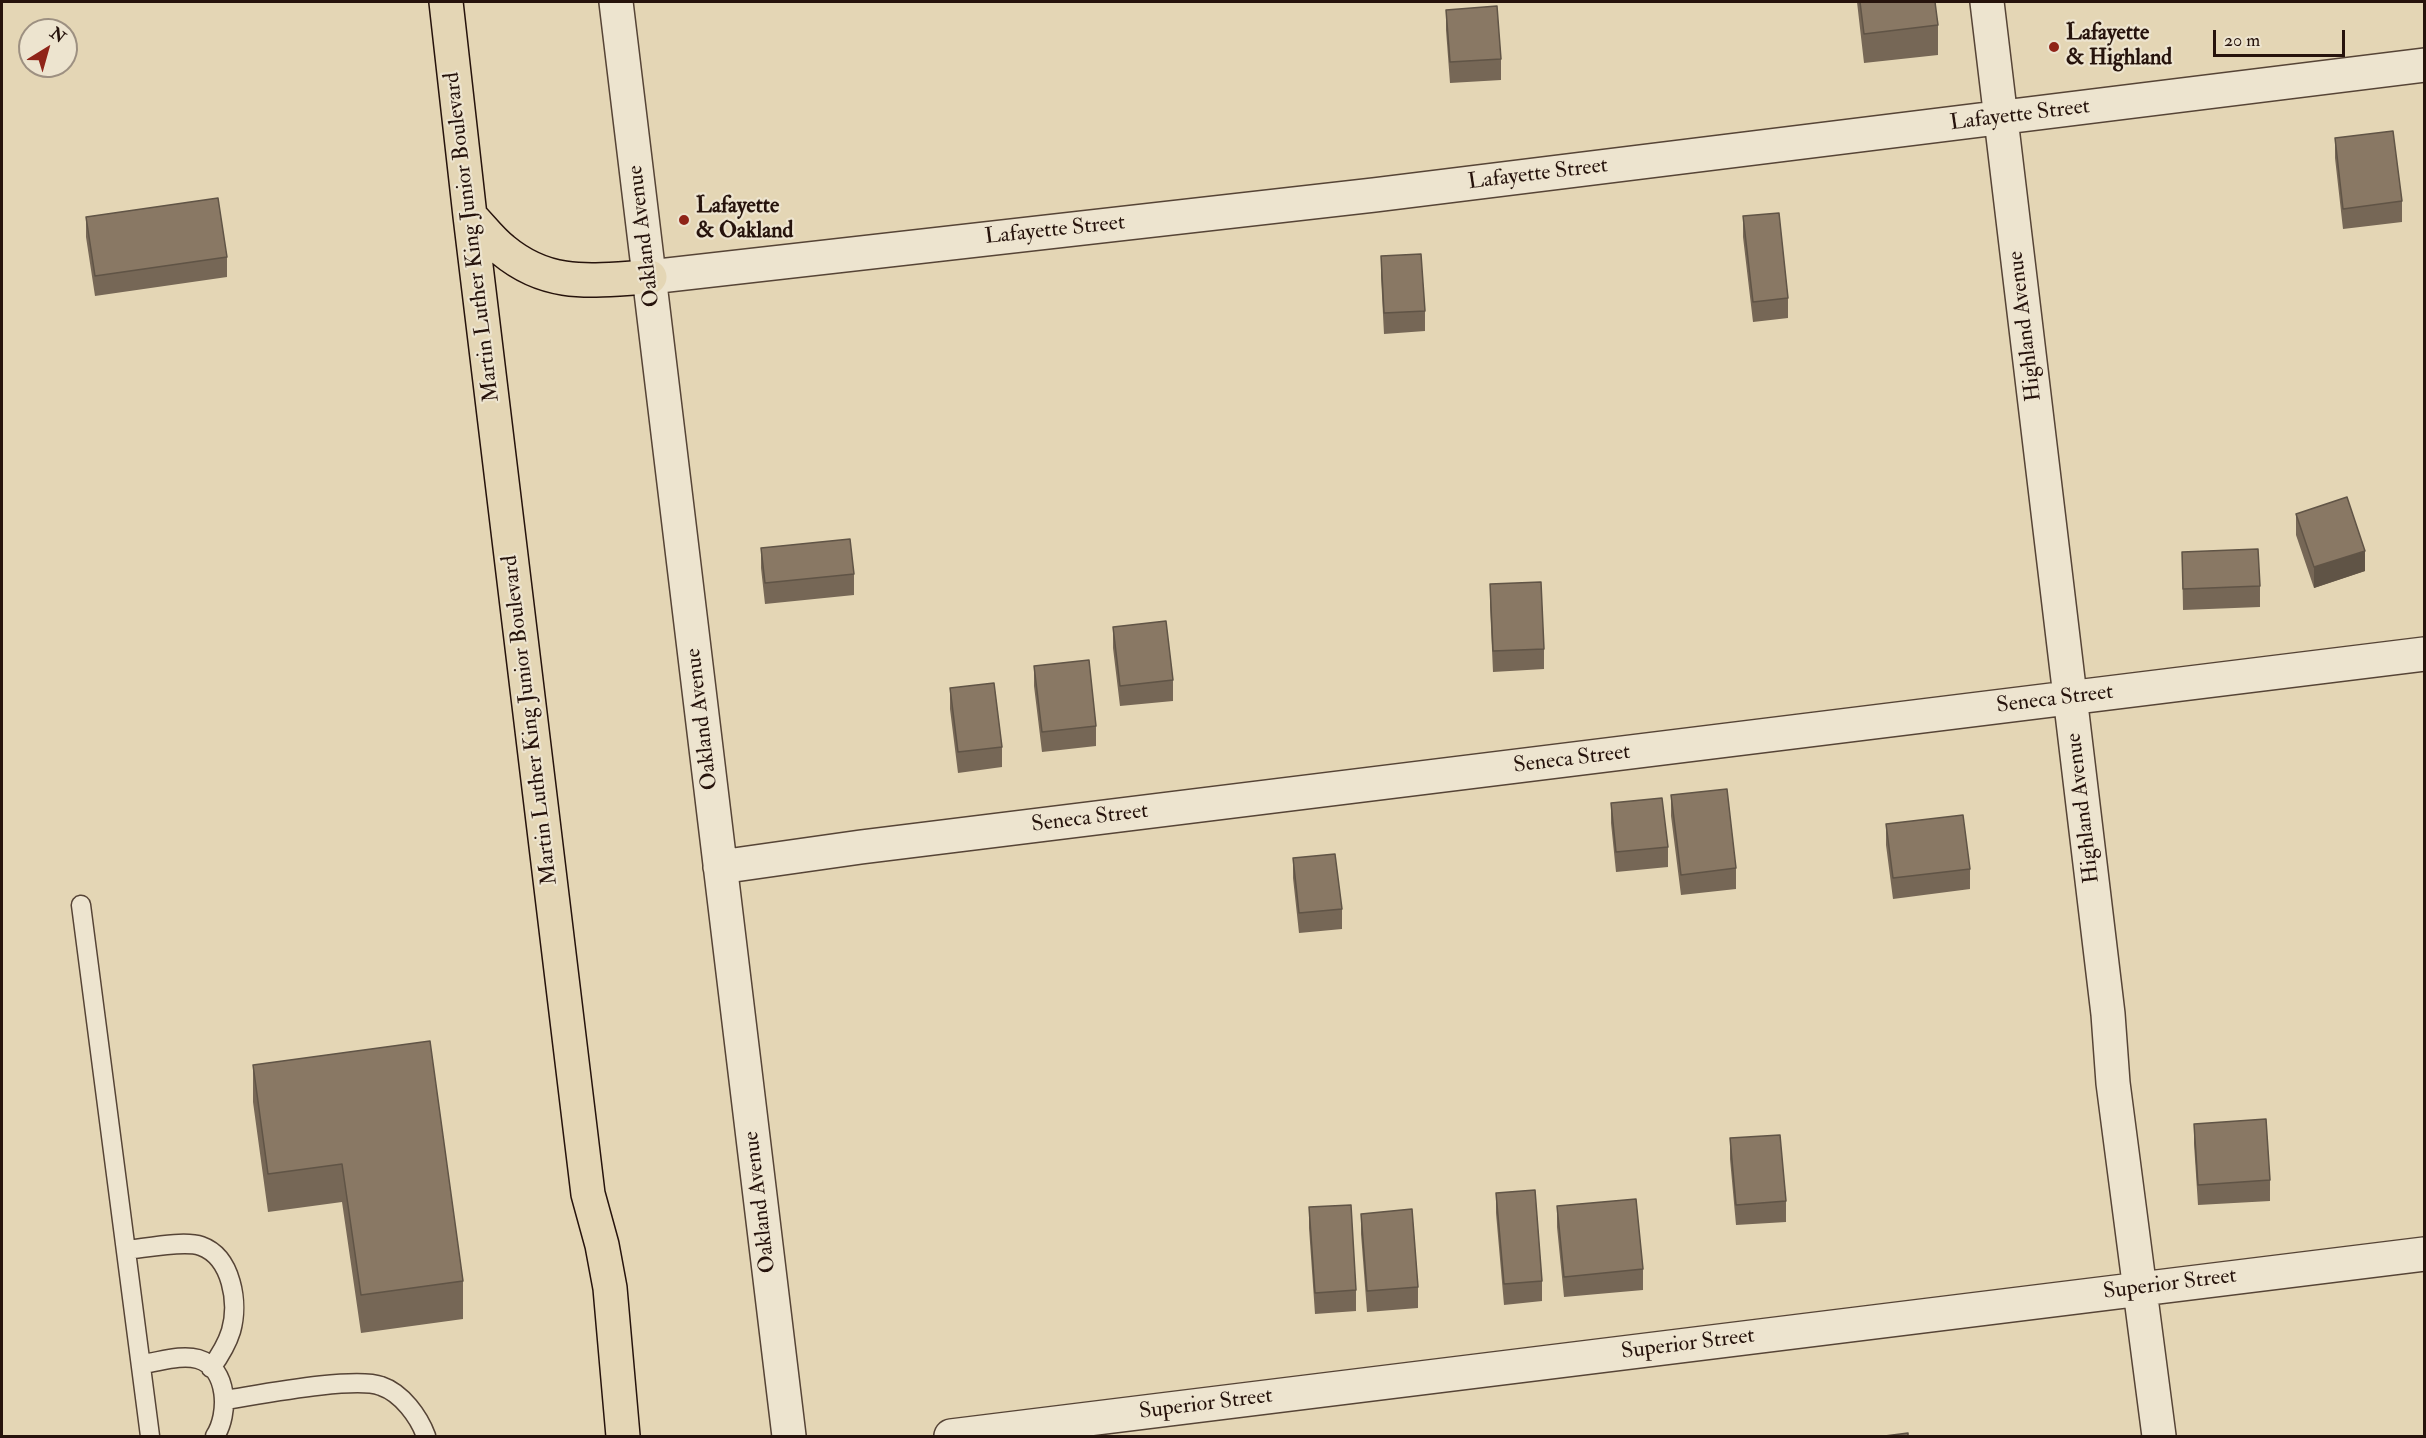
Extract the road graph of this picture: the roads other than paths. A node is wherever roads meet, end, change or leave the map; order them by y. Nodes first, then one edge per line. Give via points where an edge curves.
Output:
1 (446, 2) edge
2 (616, 2) edge
3 (1987, 2) edge
4 (2424, 65) edge
5 (2001, 118) junction
6 (470, 216) junction
7 (650, 277) junction
8 (2424, 654) edge
9 (2071, 699) junction
10 (720, 867) junction
11 (81, 905) dead end
12 (127, 1250) junction
13 (2424, 1254) edge
14 (2141, 1289) junction
15 (142, 1365) junction
16 (211, 1368) junction
17 (225, 1400) junction
18 (150, 1437) edge
19 (215, 1437) edge
20 (426, 1437) edge
21 (623, 1437) edge
22 (789, 1437) edge
23 (951, 1437) edge
24 (2159, 1437) edge

1 - 6 main road, Martin Luther King Junior Boulevard
2 - 7 street, Oakland Avenue
3 - 5 street, Highland Avenue
4 - 5 street, Lafayette Street
5 - 7 street, Lafayette Street
5 - 9 street, Highland Avenue
6 - 7 main road via 503,250 539,273 573,281
6 - 21 main road, Martin Luther King Junior Boulevard via 588,1194 610,1288
7 - 10 street, Oakland Avenue
8 - 9 street, Seneca Street
9 - 10 street, Seneca Street
9 - 14 street, Highland Avenue via 2109,1014 2113,1083
10 - 22 street, Oakland Avenue
11 - 12 lane
12 - 15 lane
12 - 16 lane via 200,1245 221,1261 233,1294 234,1314 231,1331
13 - 14 street, Superior Street
14 - 23 street, Superior Street
14 - 24 street, Highland Avenue
15 - 16 lane via 185,1358 196,1359
15 - 18 lane
16 - 17 lane
17 - 19 lane via 223,1419
17 - 20 lane via 323,1386 379,1385 401,1399 417,1417

